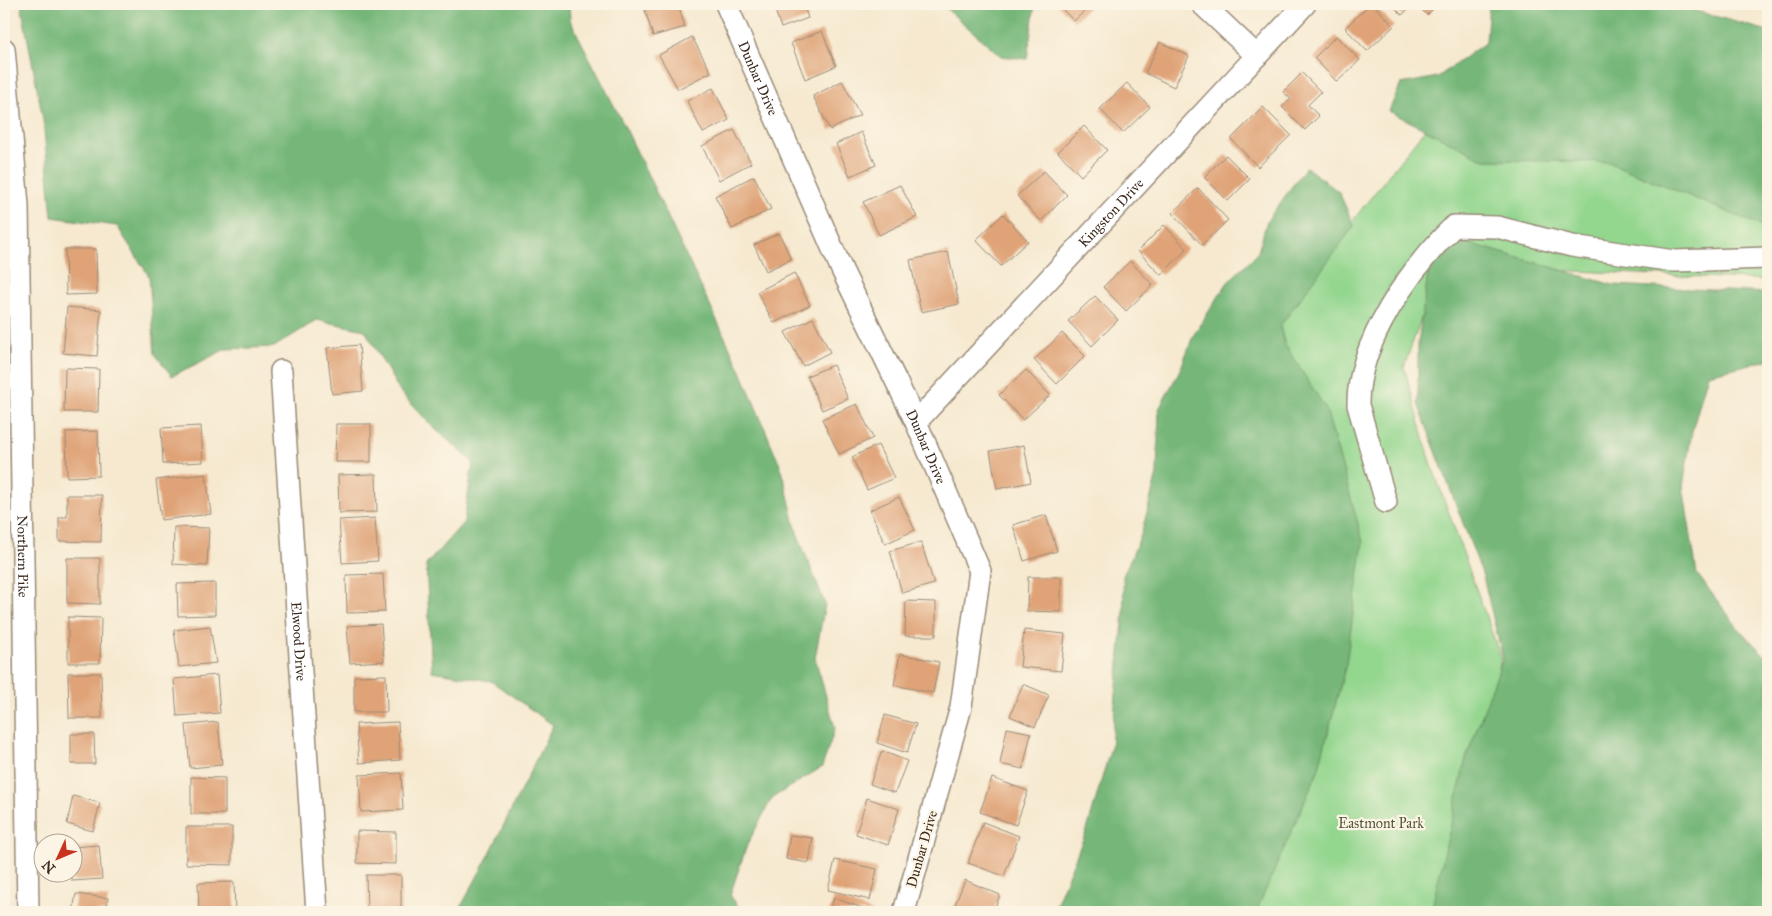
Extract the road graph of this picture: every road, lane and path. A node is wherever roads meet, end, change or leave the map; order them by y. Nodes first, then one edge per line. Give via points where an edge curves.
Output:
1 (726, 4) edge
2 (1202, 4) edge
3 (1305, 4) edge
4 (4, 49) edge
5 (1257, 56) junction
6 (1768, 258) edge
7 (280, 371) dead end
8 (916, 422) junction
9 (1386, 502) dead end
10 (28, 912) edge
11 (318, 912) edge
12 (904, 912) edge

1 - 8 street, Dunbar Drive via 842,270
2 - 5 street
3 - 5 street, Kingston Drive
4 - 10 street, Northern Pike via 18,205
5 - 8 street, Kingston Drive
6 - 9 street via 1674,261 1572,246 1497,227 1454,226 1432,248 1370,345 1358,388 1358,405
7 - 11 street, Elwood Drive
8 - 12 street, Dunbar Drive via 980,571 961,708

